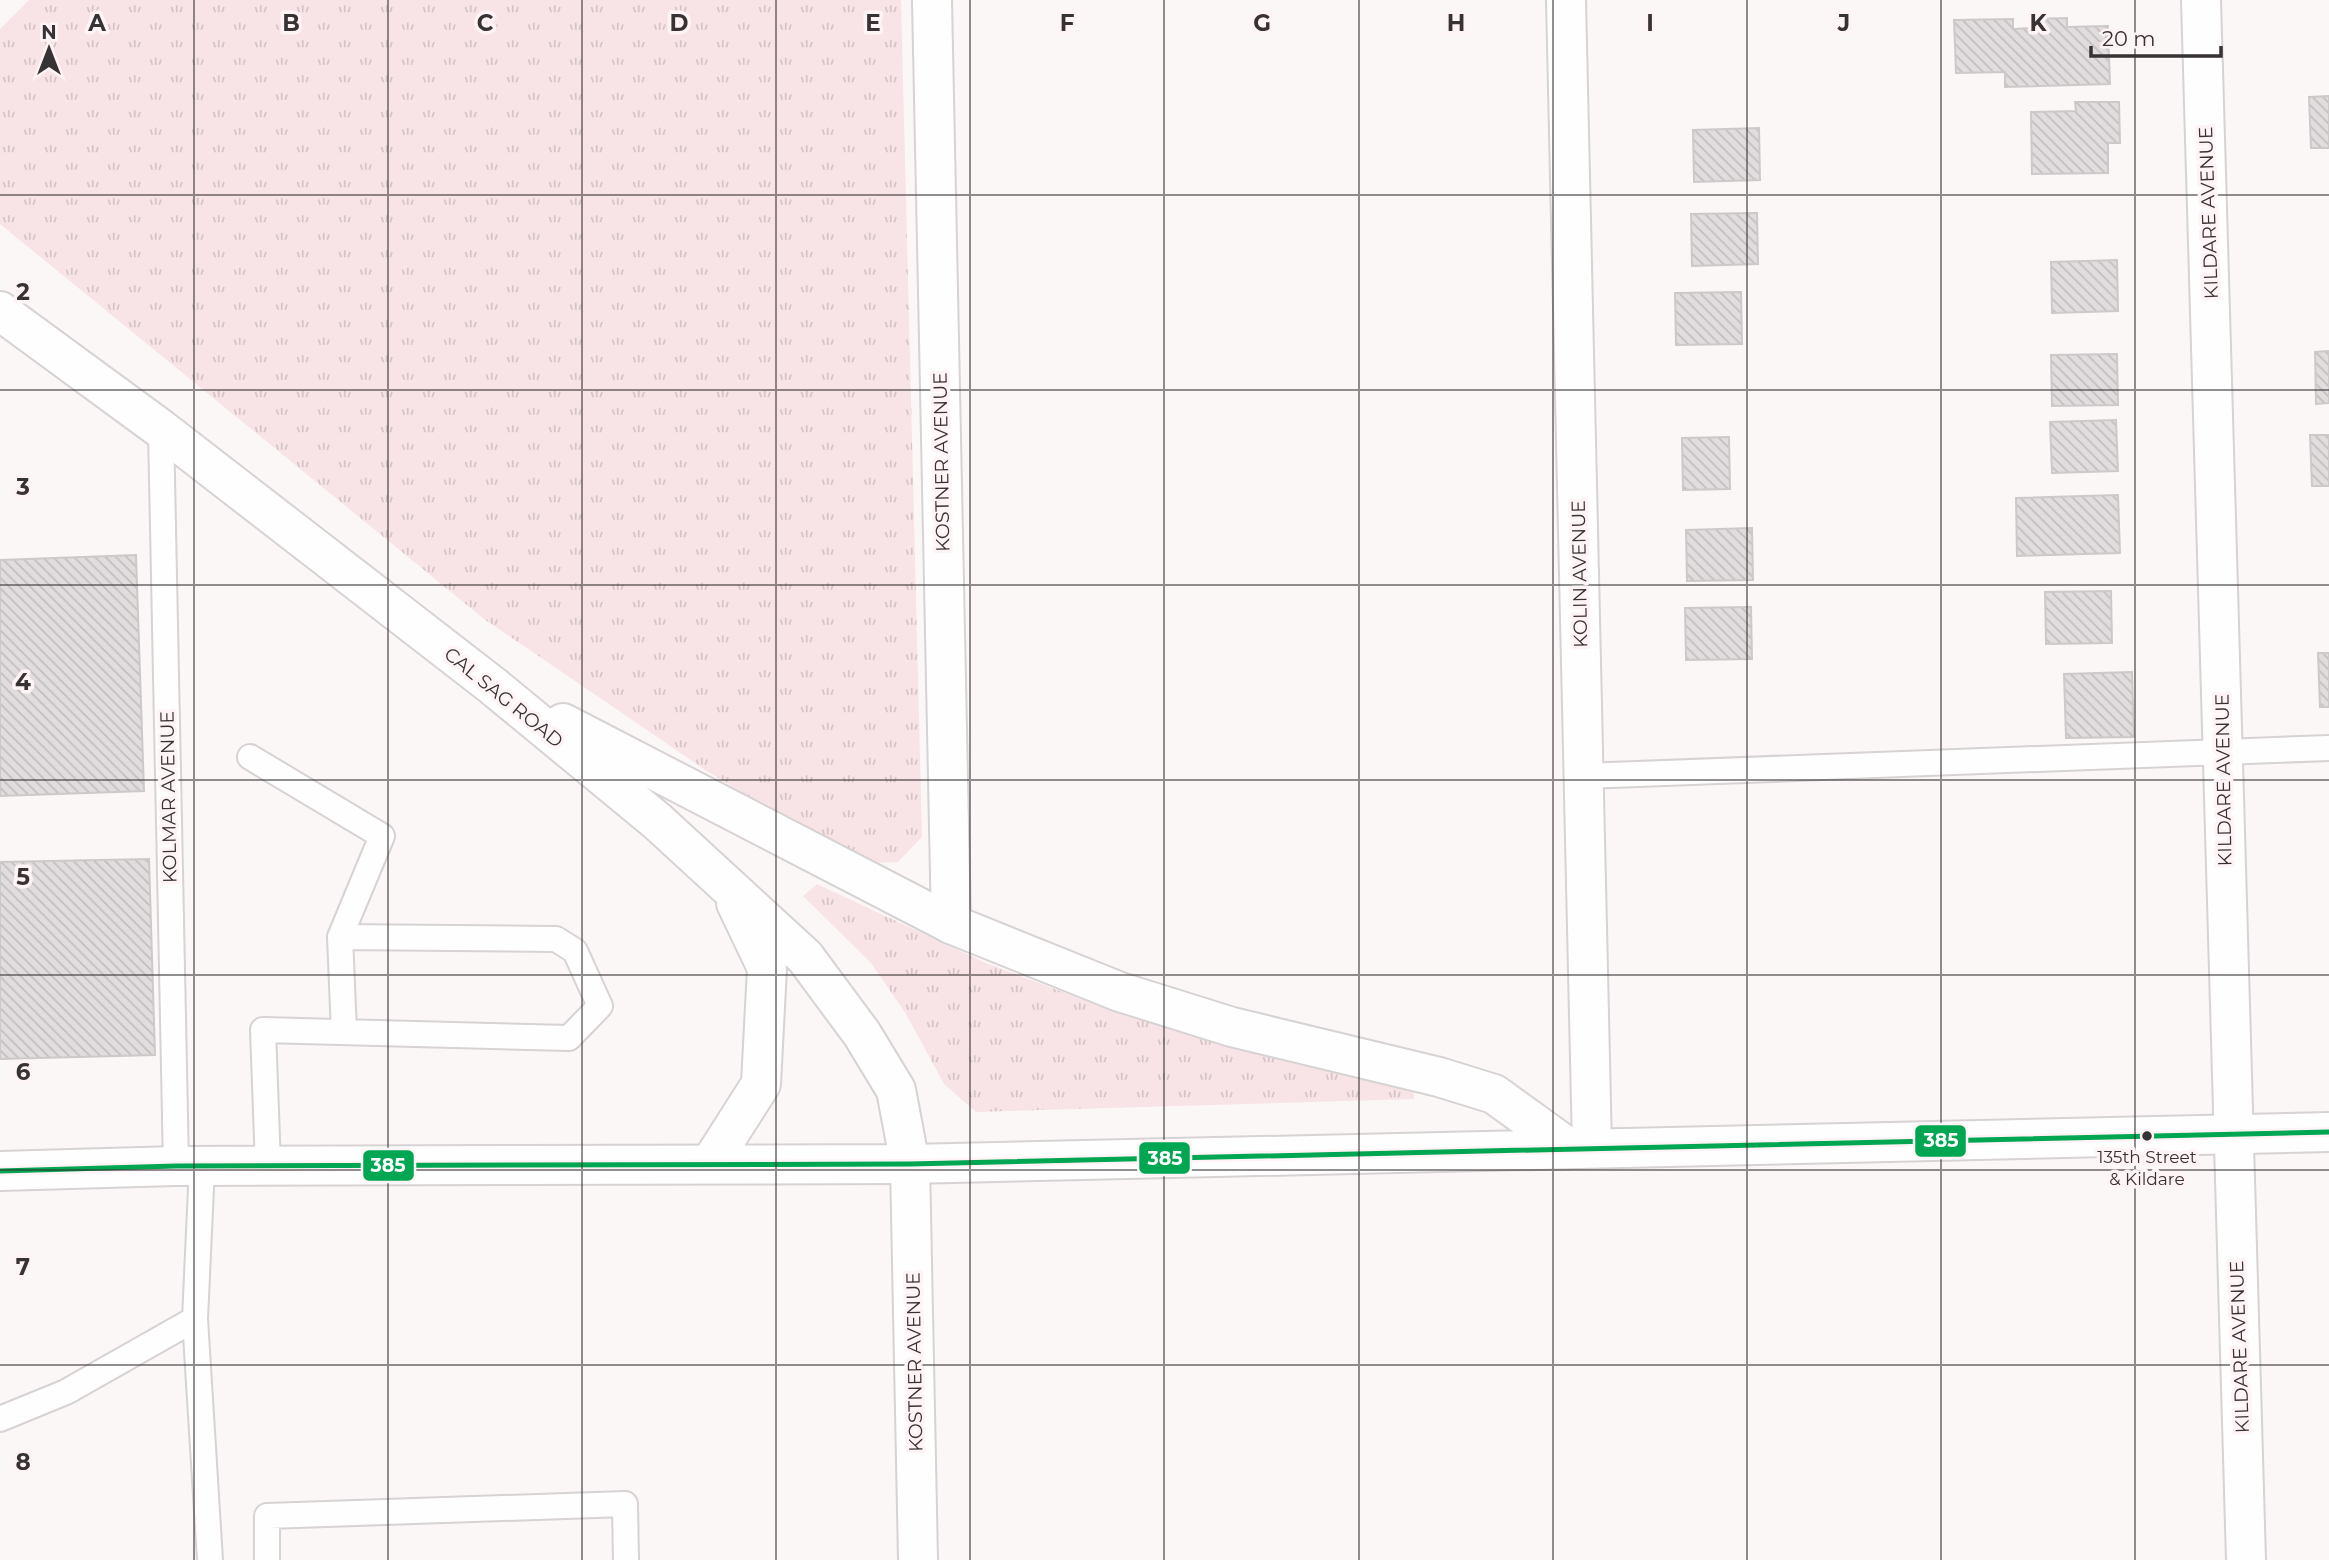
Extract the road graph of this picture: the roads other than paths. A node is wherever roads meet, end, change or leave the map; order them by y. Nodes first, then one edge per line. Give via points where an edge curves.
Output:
1 (932, 0) edge
2 (1566, 0) edge
3 (2201, 0) edge
4 (0, 311) edge
5 (161, 429) junction
6 (493, 686) junction
7 (2329, 748) edge
8 (2223, 752) junction
9 (250, 757) dead end
10 (1584, 776) junction
11 (727, 886) junction
12 (951, 924) junction
13 (341, 937) junction
14 (344, 1032) junction
15 (2329, 1132) edge
16 (2232, 1135) junction
17 (1581, 1149) junction
18 (710, 1164) junction
19 (910, 1164) junction
20 (189, 1166) junction
21 (268, 1166) junction
22 (0, 1171) edge
23 (195, 1319) junction
24 (0, 1419) edge
25 (210, 1560) edge
26 (267, 1560) edge
27 (626, 1560) edge
28 (918, 1560) edge
29 (2246, 1560) edge

1 - 12 street, KOSTNER AVENUE
2 - 10 street, KOLIN AVENUE
3 - 8 street, KILDARE AVENUE
4 - 5 street, CAL SAG ROAD
5 - 6 street, CAL SAG ROAD
5 - 20 lane, KOLMAR AVENUE
6 - 11 street, CAL SAG ROAD via 657,821
6 - 12 street
7 - 8 lane
8 - 10 lane
8 - 16 street, KILDARE AVENUE
9 - 13 lane via 382,836
10 - 17 street, KOLIN AVENUE
11 - 18 street via 767,968 761,1084
11 - 19 street, CAL SAG ROAD via 805,957 862,1034 896,1090
12 - 17 street via 1120,992 1232,1027 1494,1094
13 - 14 lane
13 - 14 lane via 556,939 575,951 600,1006 569,1038
14 - 21 lane via 263,1030
15 - 16 street
16 - 17 street
16 - 29 street, KILDARE AVENUE
17 - 19 street
18 - 19 street
18 - 21 street
19 - 28 street, KOSTNER AVENUE
20 - 21 street
20 - 22 street
20 - 23 lane, KOLMAR AVENUE
23 - 24 lane via 66,1392
23 - 25 lane, KOLMAR AVENUE
26 - 27 lane via 267,1516 625,1504

